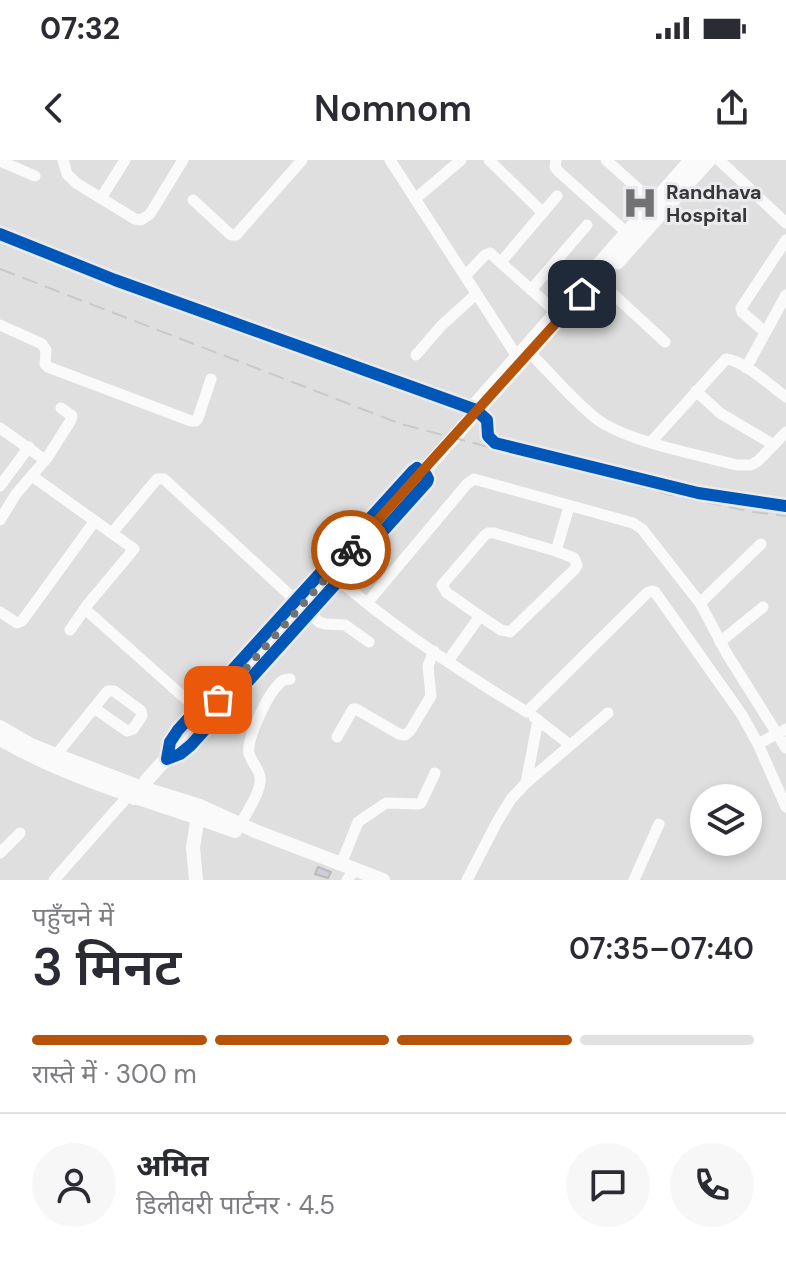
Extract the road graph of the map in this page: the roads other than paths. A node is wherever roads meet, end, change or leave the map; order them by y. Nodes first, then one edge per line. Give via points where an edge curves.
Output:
1 (63, 160) edge
2 (125, 160) edge
3 (183, 160) edge
4 (302, 160) edge
5 (390, 160) edge
6 (461, 160) edge
7 (489, 160) edge
8 (556, 160) edge
9 (606, 160) edge
10 (689, 160) edge
11 (700, 160) edge
12 (711, 160) edge
13 (719, 160) edge
14 (0, 161) edge
15 (35, 176) dead end
16 (557, 196) dead end
17 (101, 198) junction
18 (415, 199) junction
19 (193, 200) dead end
20 (653, 202) junction
21 (543, 213) junction
22 (786, 223) edge
23 (587, 225) dead end
24 (626, 232) junction
25 (0, 234) edge
26 (786, 240) edge
27 (501, 262) junction
28 (465, 276) junction
29 (601, 283) junction
30 (531, 290) junction
31 (476, 294) junction
32 (786, 295) edge
33 (556, 312) junction
34 (0, 325) edge
35 (765, 332) junction
36 (665, 342) dead end
37 (416, 355) dead end
38 (517, 356) junction
39 (534, 357) junction
40 (524, 368) junction
41 (746, 368) junction
42 (211, 379) dead end
43 (696, 391) junction
44 (786, 397) edge
45 (61, 408) dead end
46 (470, 408) junction
47 (483, 415) junction
48 (0, 428) edge
49 (786, 432) edge
50 (651, 442) junction
51 (774, 445) junction
52 (29, 447) junction
53 (45, 460) junction
54 (32, 476) junction
55 (0, 486) edge
56 (786, 506) edge
57 (569, 507) junction
58 (2, 513) edge
59 (94, 522) junction
60 (112, 533) junction
61 (761, 544) dead end
62 (556, 551) junction
63 (339, 580) junction
64 (296, 600) junction
65 (367, 603) junction
66 (700, 603) junction
67 (763, 607) dead end
68 (85, 609) junction
69 (0, 612) edge
70 (310, 613) junction
71 (480, 616) junction
72 (70, 630) dead end
73 (369, 642) dead end
74 (720, 642) junction
75 (434, 651) junction
76 (448, 661) junction
77 (290, 679) dead end
78 (94, 708) dead end
79 (197, 709) junction
80 (527, 712) junction
81 (608, 713) dead end
82 (538, 720) junction
83 (0, 727) edge
84 (782, 731) edge
85 (337, 737) dead end
86 (0, 739) edge
87 (758, 744) junction
88 (570, 745) junction
89 (786, 748) edge
90 (56, 755) junction
91 (167, 759) junction
92 (435, 773) dead end
93 (526, 783) junction
94 (138, 790) junction
95 (786, 807) edge
96 (199, 812) junction
97 (241, 824) junction
98 (659, 824) dead end
99 (255, 831) junction
100 (20, 833) dead end
101 (0, 853) edge
102 (347, 872) edge
103 (54, 880) edge
104 (61, 880) edge
105 (196, 880) edge
106 (383, 880) edge
107 (467, 880) edge
108 (634, 880) edge

1 - 17 street via 71,179
2 - 17 street
3 - 17 street via 141,220
4 - 19 street via 236,235
5 - 18 street
6 - 18 street
7 - 21 street
8 - 24 street via 558,171
9 - 20 street
10 - 20 street
11 - 91 main road
12 - 29 street
13 - 22 street
14 - 15 street
16 - 21 street
18 - 28 street
20 - 24 street
21 - 27 street
23 - 30 street
24 - 33 street
25 - 46 street
26 - 35 street via 741,308
27 - 28 street via 488,253
27 - 30 street
28 - 31 street
29 - 36 street
29 - 39 street
30 - 33 street
31 - 37 street
31 - 38 street
32 - 35 street
33 - 38 street
34 - 42 street via 42,344 48,367 191,421 198,418
35 - 41 street
38 - 40 street
38 - 46 street
39 - 40 street
39 - 50 street via 600,421
40 - 47 street
41 - 43 street via 726,359
41 - 44 street
43 - 50 street
43 - 51 street via 720,413
45 - 53 street via 72,418
46 - 47 street
47 - 56 street via 495,443 698,493
48 - 52 street
49 - 51 street
50 - 51 street via 745,466
52 - 53 street
52 - 55 street
53 - 54 street
54 - 58 street
54 - 59 street
57 - 62 street
57 - 65 street via 471,481
57 - 66 street via 639,526
59 - 60 street
59 - 69 street via 22,621
60 - 64 street via 161,478
60 - 68 street via 134,551
61 - 66 street
62 - 71 street via 574,558 575,569 513,631
62 - 71 street via 485,535 442,585
63 - 64 street via 427,482 417,468
63 - 65 street
63 - 70 street
64 - 70 street
64 - 79 street
65 - 75 street
66 - 74 street
67 - 74 street
68 - 72 street
68 - 79 street
70 - 73 street via 319,622 345,625
70 - 91 street via 191,745
71 - 76 street
74 - 84 street
75 - 76 street
75 - 85 street via 428,666 431,696 410,731 399,734 353,709
76 - 80 street
77 - 97 street via 277,685 252,734 250,756 261,780
78 - 90 street
79 - 91 street via 173,737
80 - 82 street
80 - 87 street via 652,591 722,685
81 - 88 street
82 - 88 street
82 - 93 street
83 - 90 main road
84 - 87 street
84 - 89 street
86 - 94 main road via 27,754
87 - 95 street
88 - 93 street
90 - 94 main road
91 - 94 main road
92 - 102 street via 421,803 386,803 361,819
93 - 107 street via 497,822
94 - 96 main road
94 - 103 street
94 - 104 street
96 - 97 main road
96 - 99 main road via 239,832
96 - 105 main road via 193,848
97 - 99 main road
98 - 108 street
99 - 102 main road
100 - 101 street
102 - 106 main road

